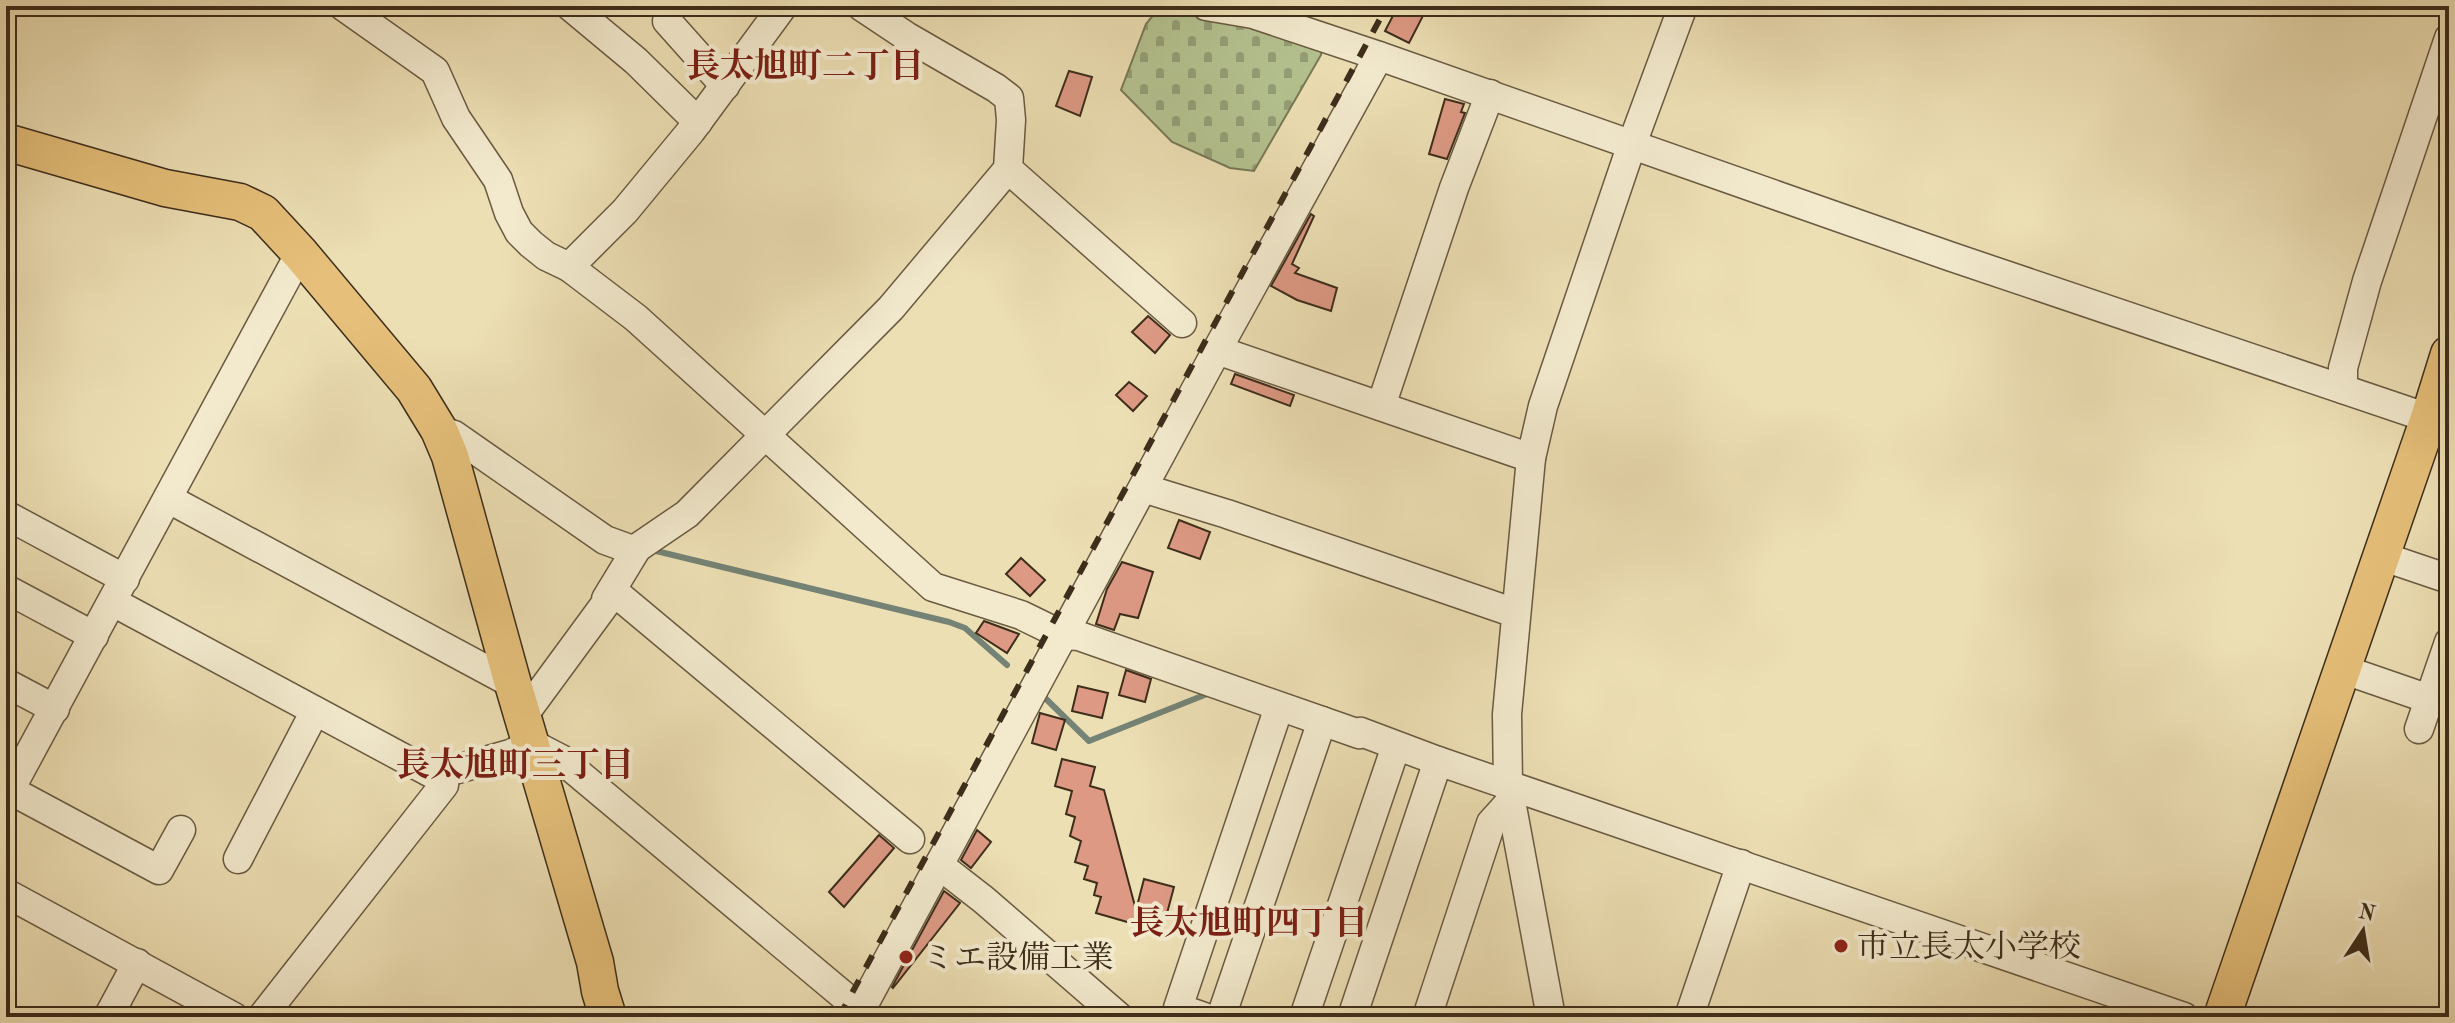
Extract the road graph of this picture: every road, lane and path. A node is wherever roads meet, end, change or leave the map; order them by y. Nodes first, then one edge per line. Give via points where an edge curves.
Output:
1 (343, 6) edge
2 (570, 6) edge
3 (783, 6) edge
4 (861, 6) edge
5 (1206, 6) edge
6 (1683, 6) edge
7 (667, 21) dead end
8 (2449, 38) edge
9 (1379, 56) junction
10 (725, 86) junction
11 (1490, 94) junction
12 (698, 122) junction
13 (6, 142) edge
14 (1632, 144) junction
15 (1008, 169) junction
16 (300, 253) junction
17 (569, 267) junction
18 (1182, 323) dead end
19 (1217, 350) junction
20 (2449, 354) edge
21 (2343, 389) junction
22 (1381, 406) junction
23 (2439, 422) edge
24 (439, 430) junction
25 (765, 436) junction
26 (1531, 458) junction
27 (1143, 488) junction
28 (169, 499) junction
29 (6, 515) edge
30 (637, 548) junction
31 (2381, 556) junction
32 (2449, 579) edge
33 (6, 589) edge
34 (612, 590) junction
35 (119, 591) junction
36 (1515, 613) junction
37 (1062, 635) junction
38 (94, 636) junction
39 (2449, 642) edge
40 (2342, 669) junction
41 (6, 683) edge
42 (2429, 699) junction
43 (1279, 707) junction
44 (55, 709) junction
45 (315, 711) junction
46 (523, 715) junction
47 (1322, 721) junction
48 (2419, 729) dead end
49 (1396, 746) junction
50 (1438, 761) junction
51 (440, 774) junction
52 (9, 785) edge
53 (1510, 793) junction
54 (181, 830) dead end
55 (910, 839) dead end
56 (238, 859) dead end
57 (1741, 864) junction
58 (939, 865) junction
59 (6, 893) edge
60 (137, 963) junction
61 (224, 1015) edge
62 (862, 1015) edge
63 (108, 1017) edge
64 (262, 1017) edge
65 (608, 1017) edge
66 (1119, 1017) edge
67 (1204, 1017) edge
68 (1221, 1017) edge
69 (1304, 1017) edge
70 (1352, 1017) edge
71 (1427, 1017) edge
72 (1551, 1017) edge
73 (1689, 1017) edge
74 (2184, 1017) edge
75 (2222, 1017) edge

1 - 17 street via 435,71 456,118 498,180 519,232 546,256
2 - 12 street
3 - 10 street
4 - 15 street via 1009,98
5 - 9 street via 1253,14
6 - 14 street
7 - 10 street
8 - 21 street via 2367,281 2343,368
9 - 11 street
9 - 19 street
10 - 12 street
11 - 14 street
11 - 22 street
12 - 17 street via 625,211
13 - 16 main road via 165,188 240,202 263,213
14 - 21 street
14 - 26 street via 1543,406
15 - 18 street
15 - 25 street via 891,308
16 - 24 main road via 414,389
16 - 28 street
17 - 25 street via 658,336
19 - 22 street
19 - 27 street
20 - 23 main road
21 - 23 street
22 - 26 street
23 - 31 main road
24 - 30 street via 454,435 605,540
24 - 46 main road via 469,516
25 - 30 street via 687,514
25 - 37 street via 933,587 1021,615
26 - 36 street
27 - 36 street
27 - 37 street
28 - 35 street
28 - 46 street
29 - 35 street
30 - 34 street
31 - 32 street
31 - 40 main road
33 - 38 street
34 - 46 street
34 - 55 street
35 - 38 street
35 - 45 street
36 - 53 street via 1507,714
37 - 43 street via 1079,636
37 - 58 street
38 - 44 street
39 - 42 street
40 - 42 street
40 - 75 main road
41 - 44 street
42 - 48 street
43 - 47 street
43 - 67 street via 1178,1008
44 - 52 street
45 - 51 street
45 - 56 street
46 - 51 street via 510,754
46 - 62 street via 561,759
46 - 65 main road
47 - 49 street
47 - 68 street
49 - 50 street
49 - 69 street
50 - 53 street
50 - 70 street
51 - 64 street via 444,785
52 - 54 street via 159,870
53 - 57 street
53 - 71 street via 1491,823
53 - 72 street
57 - 73 street
57 - 74 street
58 - 62 street
58 - 66 street
59 - 60 street
60 - 61 street
60 - 63 street

